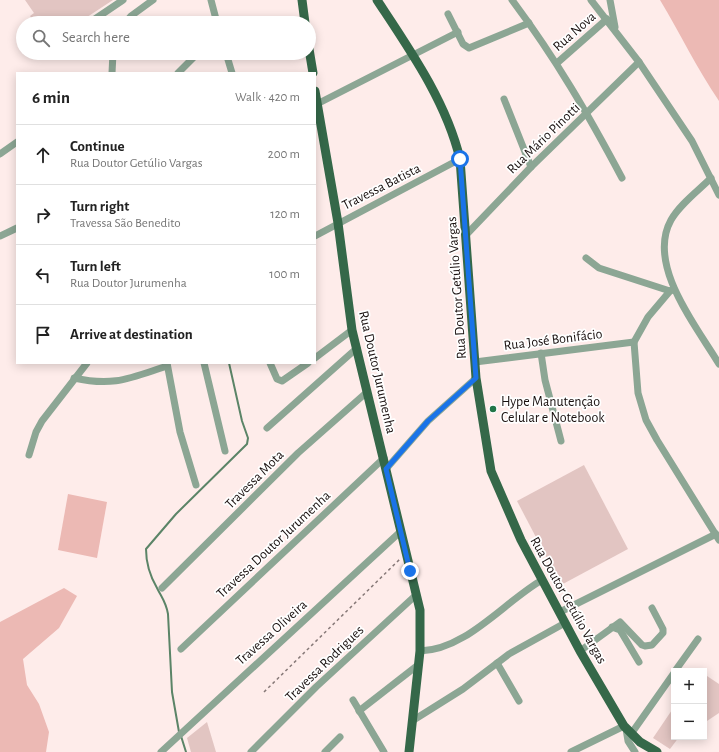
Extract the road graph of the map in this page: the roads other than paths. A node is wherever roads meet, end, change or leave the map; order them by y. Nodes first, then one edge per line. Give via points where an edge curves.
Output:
1 (123, 0) edge
2 (153, 0) edge
3 (211, 0) edge
4 (302, 0) edge
5 (377, 0) edge
6 (512, 0) edge
7 (591, 0) edge
8 (610, 0) edge
9 (448, 14) dead end
10 (99, 16) edge
11 (131, 16) edge
12 (215, 16) edge
13 (304, 16) edge
14 (607, 19) junction
15 (529, 23) junction
16 (615, 29) junction
17 (458, 32) junction
18 (413, 56) junction
19 (113, 60) edge
20 (191, 60) edge
21 (228, 60) edge
22 (310, 60) edge
23 (639, 62) junction
24 (557, 63) junction
25 (230, 70) edge
26 (310, 71) edge
27 (112, 72) edge
28 (179, 72) edge
29 (316, 98) edge
30 (504, 99) dead end
31 (317, 104) junction
32 (588, 113) junction
33 (16, 143) edge
34 (0, 154) edge
35 (460, 159) junction
36 (531, 168) junction
37 (622, 178) dead end
38 (711, 178) junction
39 (719, 195) edge
40 (338, 223) junction
41 (16, 228) edge
42 (316, 235) edge
43 (466, 235) junction
44 (0, 236) edge
45 (586, 258) dead end
46 (672, 290) junction
47 (352, 330) junction
48 (634, 342) junction
49 (357, 348) junction
50 (541, 353) junction
51 (316, 357) edge
52 (475, 362) junction
53 (87, 364) edge
54 (204, 364) edge
55 (270, 364) edge
56 (307, 364) edge
57 (719, 364) edge
58 (167, 365) edge
59 (74, 378) junction
60 (476, 378) junction
61 (367, 392) junction
62 (267, 428) dead end
63 (561, 441) dead end
64 (225, 451) dead end
65 (29, 455) dead end
66 (384, 458) junction
67 (386, 469) junction
68 (196, 485) dead end
69 (400, 532) junction
70 (717, 537) edge
71 (542, 580) junction
72 (162, 588) dead end
73 (416, 595) junction
74 (652, 608) dead end
75 (560, 612) junction
76 (565, 623) junction
77 (612, 627) junction
78 (698, 639) dead end
79 (181, 649) dead end
80 (420, 651) junction
81 (580, 651) junction
82 (638, 662) dead end
83 (497, 663) junction
84 (418, 666) junction
85 (678, 668) edge
86 (671, 677) edge
87 (353, 700) dead end
88 (519, 701) dead end
89 (359, 712) junction
90 (412, 721) junction
91 (627, 730) junction
92 (340, 737) dead end
93 (161, 752) edge
94 (251, 752) edge
95 (325, 752) edge
96 (384, 752) edge
97 (409, 752) edge
98 (571, 752) edge
99 (635, 752) edge
100 (657, 752) edge

1 - 10 street
2 - 11 street
3 - 12 street
4 - 13 main road
5 - 18 main road, Rua Doutor Getúlio Vargas
6 - 15 street
7 - 14 street
8 - 16 street
9 - 17 street
14 - 16 street
14 - 24 street, Rua Nova
15 - 17 street via 471,48 466,47
15 - 24 street
16 - 23 street
17 - 18 street
18 - 31 street
18 - 35 main road, Rua Doutor Getúlio Vargas via 446,118 456,140
19 - 27 street
20 - 28 street
21 - 25 street
22 - 26 main road
23 - 32 street, Rua Mário Pinotti
23 - 38 street via 692,141
24 - 32 street
29 - 31 main road, Rua Doutor Jurumenha
30 - 36 street
31 - 40 main road, Rua Doutor Jurumenha
32 - 36 street, Rua Mário Pinotti
32 - 37 street
33 - 34 street
35 - 40 street, Travessa Batista
35 - 43 main road, Rua Doutor Getúlio Vargas
36 - 43 street, Rua Mário Pinotti
38 - 39 street
38 - 46 street via 681,208 666,232 664,258
40 - 42 street, Travessa Batista
40 - 47 main road, Rua Doutor Jurumenha
41 - 44 street
43 - 52 main road, Rua Doutor Getúlio Vargas
45 - 46 street via 599,268
46 - 48 street via 648,316
46 - 57 street
47 - 49 main road, Rua Doutor Jurumenha
47 - 51 street
48 - 50 street, Rua José Bonifácio
48 - 70 street via 638,393 646,420
49 - 61 main road, Rua Doutor Jurumenha
49 - 62 street
50 - 52 street, Rua José Bonifácio
50 - 63 street via 545,380
52 - 60 main road, Rua Doutor Getúlio Vargas
53 - 59 street
54 - 64 street
55 - 56 street via 277,379 282,381
58 - 59 street via 114,382 93,382
58 - 68 street via 180,432
59 - 65 street via 42,421
60 - 67 street via 428,421
60 - 71 main road, Rua Doutor Getúlio Vargas via 491,471 513,524
61 - 66 main road, Rua Doutor Jurumenha
61 - 72 street, Travessa Mota via 298,453
66 - 67 main road, Rua Doutor Jurumenha
66 - 79 street, Travessa Doutor Jurumenha
67 - 69 main road, Rua Doutor Jurumenha
69 - 73 main road, Rua Doutor Jurumenha
69 - 93 street, Travessa Oliveira
70 - 75 street
71 - 75 main road, Rua Doutor Getúlio Vargas
71 - 80 street via 458,640 436,649
73 - 80 main road, Rua Doutor Jurumenha via 420,610
73 - 94 street, Travessa Rodrigues via 316,687
74 - 77 street via 663,633 652,645 642,645 623,623 618,622
75 - 76 main road, Rua Doutor Getúlio Vargas
76 - 81 main road, Rua Doutor Getúlio Vargas
76 - 83 street
77 - 81 street
77 - 82 street via 620,630
78 - 85 street
80 - 84 main road, Rua Doutor Jurumenha
81 - 91 main road, Rua Doutor Getúlio Vargas
83 - 88 street
83 - 90 street via 463,689
84 - 89 street
84 - 90 main road, Rua Doutor Jurumenha
86 - 91 street
87 - 89 street
89 - 96 street
90 - 97 main road, Rua Doutor Jurumenha
91 - 98 street
91 - 99 street, Rua Doutor Getúlio Vargas via 628,741
91 - 100 main road, Rua Doutor Getúlio Vargas
92 - 95 street

